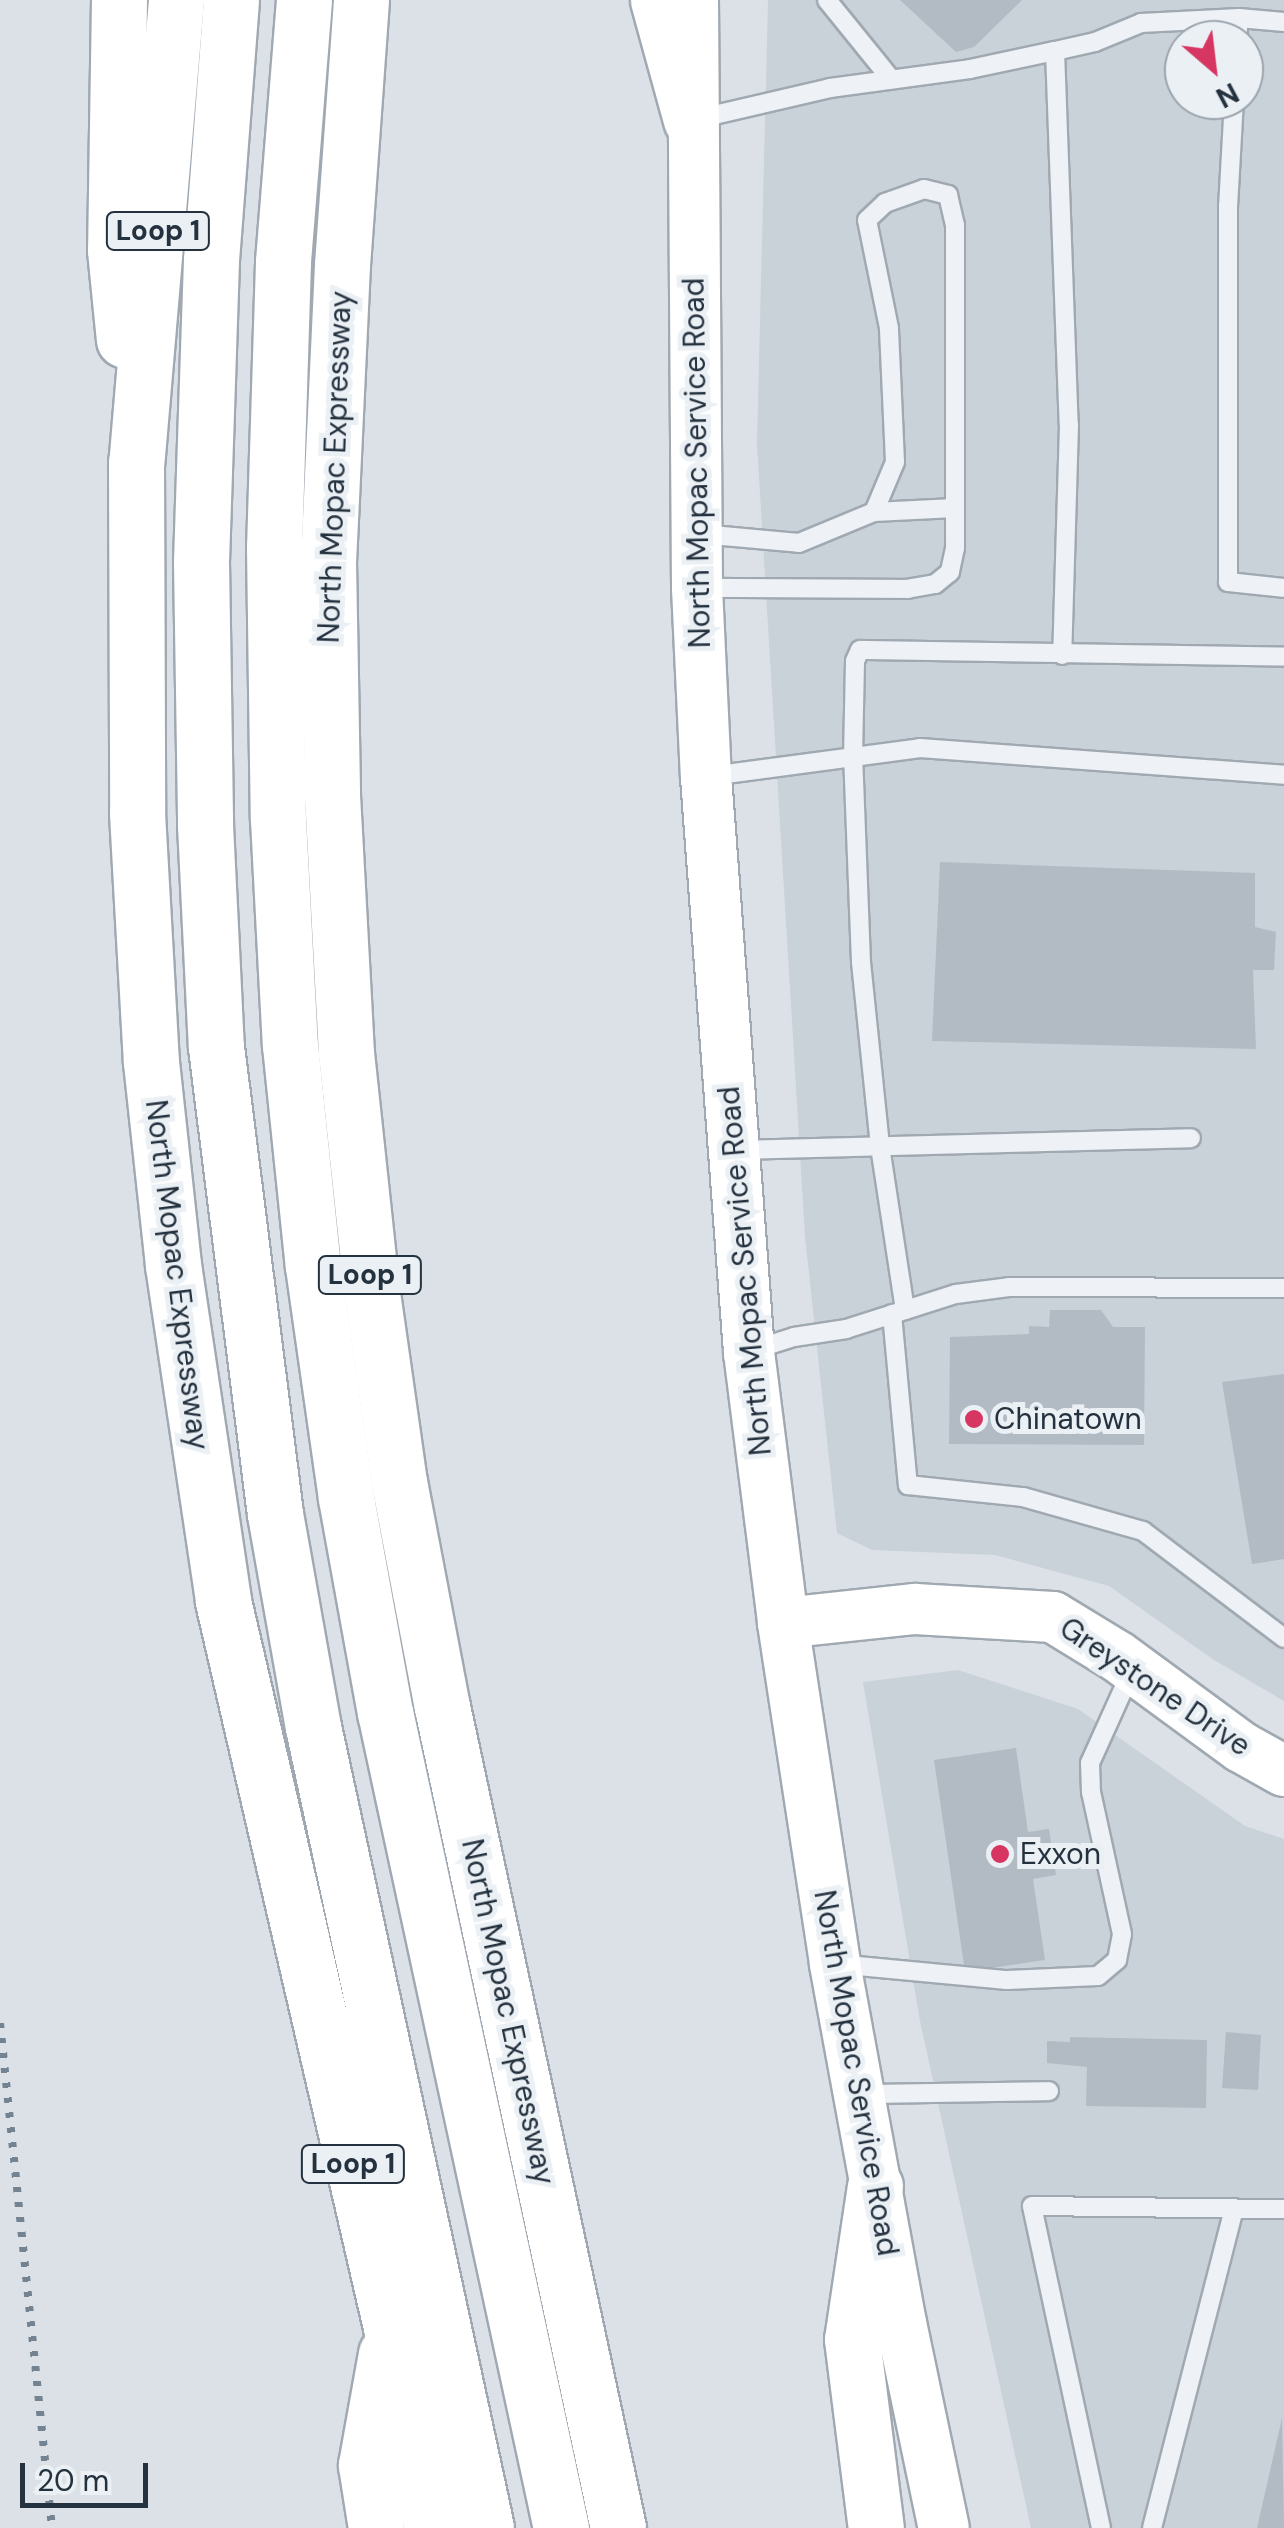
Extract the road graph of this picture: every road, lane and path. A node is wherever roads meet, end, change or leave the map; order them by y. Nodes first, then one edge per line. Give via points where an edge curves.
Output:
1 (118, 0) edge
2 (176, 0) edge
3 (232, 0) edge
4 (304, 0) edge
5 (361, 0) edge
6 (658, 0) edge
7 (693, 0) edge
8 (827, 0) edge
9 (1238, 18) joint
10 (1284, 22) edge
11 (1055, 51) junction
12 (891, 79) junction
13 (691, 120) junction
14 (1233, 120) edge
15 (136, 462) junction
16 (955, 508) junction
17 (874, 512) junction
18 (695, 534) junction
19 (697, 588) junction
20 (1284, 588) edge
21 (1062, 655) junction
22 (1284, 657) edge
23 (852, 757) junction
24 (1284, 776) edge
25 (706, 777) junction
26 (1191, 1138) dead end
27 (880, 1146) junction
28 (732, 1150) junction
29 (1284, 1288) edge
30 (898, 1312) junction
31 (748, 1352) junction
32 (783, 1624) junction
33 (1284, 1638) edge
34 (1132, 1670) junction
35 (1284, 1771) edge
36 (835, 1964) junction
37 (1048, 2091) dead end
38 (858, 2094) junction
39 (875, 2186) junction
40 (1234, 2208) junction
41 (1284, 2208) edge
42 (391, 2327) junction
43 (376, 2528) edge
44 (432, 2528) edge
45 (486, 2528) edge
46 (561, 2528) edge
47 (618, 2528) edge
48 (876, 2528) edge
49 (944, 2528) edge
50 (1101, 2528) edge
51 (1152, 2528) edge

1 - 15 highway via 115,250
2 - 15 highway, North Mopac Expressway / Loop 1
3 - 45 highway via 211,260 201,562 204,825 216,1047 275,1514 314,1727
4 - 46 highway via 283,262 274,547 290,1045 313,1266 363,1596
5 - 47 highway, North Mopac Expressway / Loop 1 via 328,561 346,1053 399,1482
6 - 13 highway
7 - 13 main road, North Mopac Service Road
8 - 12 lane
9 - 10 lane
9 - 11 lane via 1141,22
11 - 12 lane
11 - 21 lane via 1069,425
12 - 13 lane
13 - 18 main road, North Mopac Service Road
14 - 20 lane via 1228,582
15 - 42 highway, North Mopac Expressway / Loop 1 via 138,813 150,1062 178,1304 223,1602
16 - 17 lane
16 - 17 lane via 955,226 948,195 924,190 884,203 867,220 889,328 895,462
16 - 19 lane via 950,572 935,584
17 - 18 lane via 799,543
18 - 19 main road, North Mopac Service Road
19 - 25 main road, North Mopac Service Road
21 - 22 lane
21 - 23 lane via 860,650
23 - 24 lane via 920,748
23 - 25 lane
23 - 27 lane via 860,962
25 - 28 main road, North Mopac Service Road
26 - 27 lane
27 - 28 lane
27 - 30 lane
28 - 31 main road, North Mopac Service Road
29 - 30 lane via 1008,1287
30 - 31 lane
30 - 33 lane via 908,1485 1023,1497 1143,1530
31 - 32 main road, North Mopac Service Road
32 - 34 main road, Greystone Drive via 915,1610 1052,1618
32 - 36 main road, North Mopac Service Road
34 - 35 main road, Greystone Drive
34 - 36 lane via 1090,1762 1122,1934 1117,1960 1098,1976 1006,1980
36 - 38 main road, North Mopac Service Road
37 - 38 lane
38 - 39 main road, North Mopac Service Road
39 - 48 highway via 852,2339
39 - 49 main road, North Mopac Service Road
40 - 41 lane
40 - 50 lane via 1032,2206
40 - 51 lane
42 - 43 highway via 366,2465
42 - 44 highway, North Mopac Expressway / Loop 1

